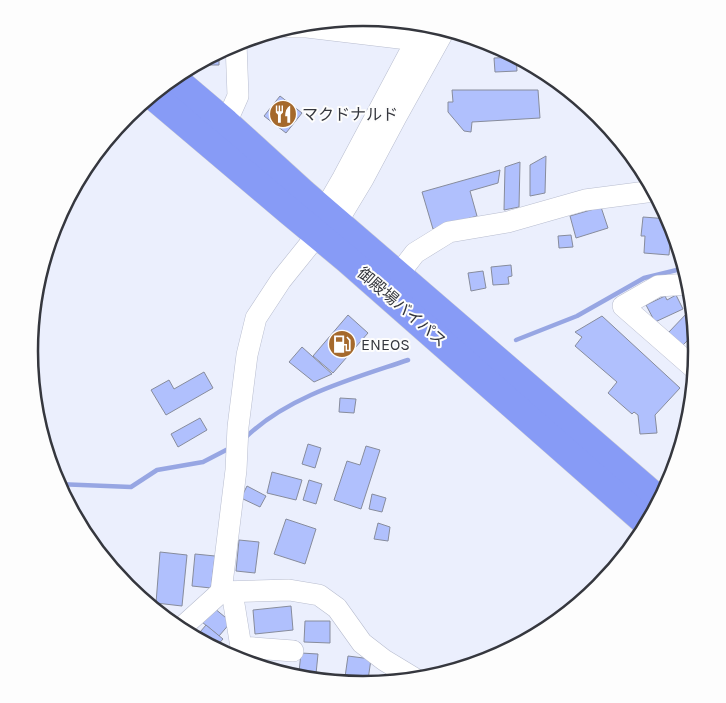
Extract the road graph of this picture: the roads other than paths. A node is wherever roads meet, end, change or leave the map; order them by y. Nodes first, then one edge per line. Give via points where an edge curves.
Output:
1 (325, 29) edge
2 (421, 32) edge
3 (441, 36) edge
4 (236, 52) edge
5 (179, 83) edge
6 (158, 99) edge
7 (226, 122) junction
8 (647, 192) edge
9 (326, 223) junction
10 (398, 275) junction
11 (681, 285) edge
12 (688, 363) edge
13 (654, 497) edge
14 (642, 518) edge
15 (227, 592) junction
16 (186, 624) edge
17 (292, 651) dead end
18 (407, 674) edge

1 - 2 street
2 - 9 street via 343,178
3 - 9 street via 363,179
4 - 7 street via 238,96
5 - 7 highway, 御殿場バイパス
6 - 9 highway, 御殿場バイパス
7 - 9 highway, 御殿場バイパス
8 - 10 street via 585,200 508,222 449,232 415,253
9 - 10 highway, 御殿場バイパス
9 - 14 highway, 御殿場バイパス
9 - 15 street via 256,318 247,355 238,427
10 - 13 highway, 御殿場バイパス
11 - 12 street via 658,286 623,306
15 - 16 street
15 - 17 street via 241,648
15 - 18 street via 289,590 319,595 337,608 362,642

